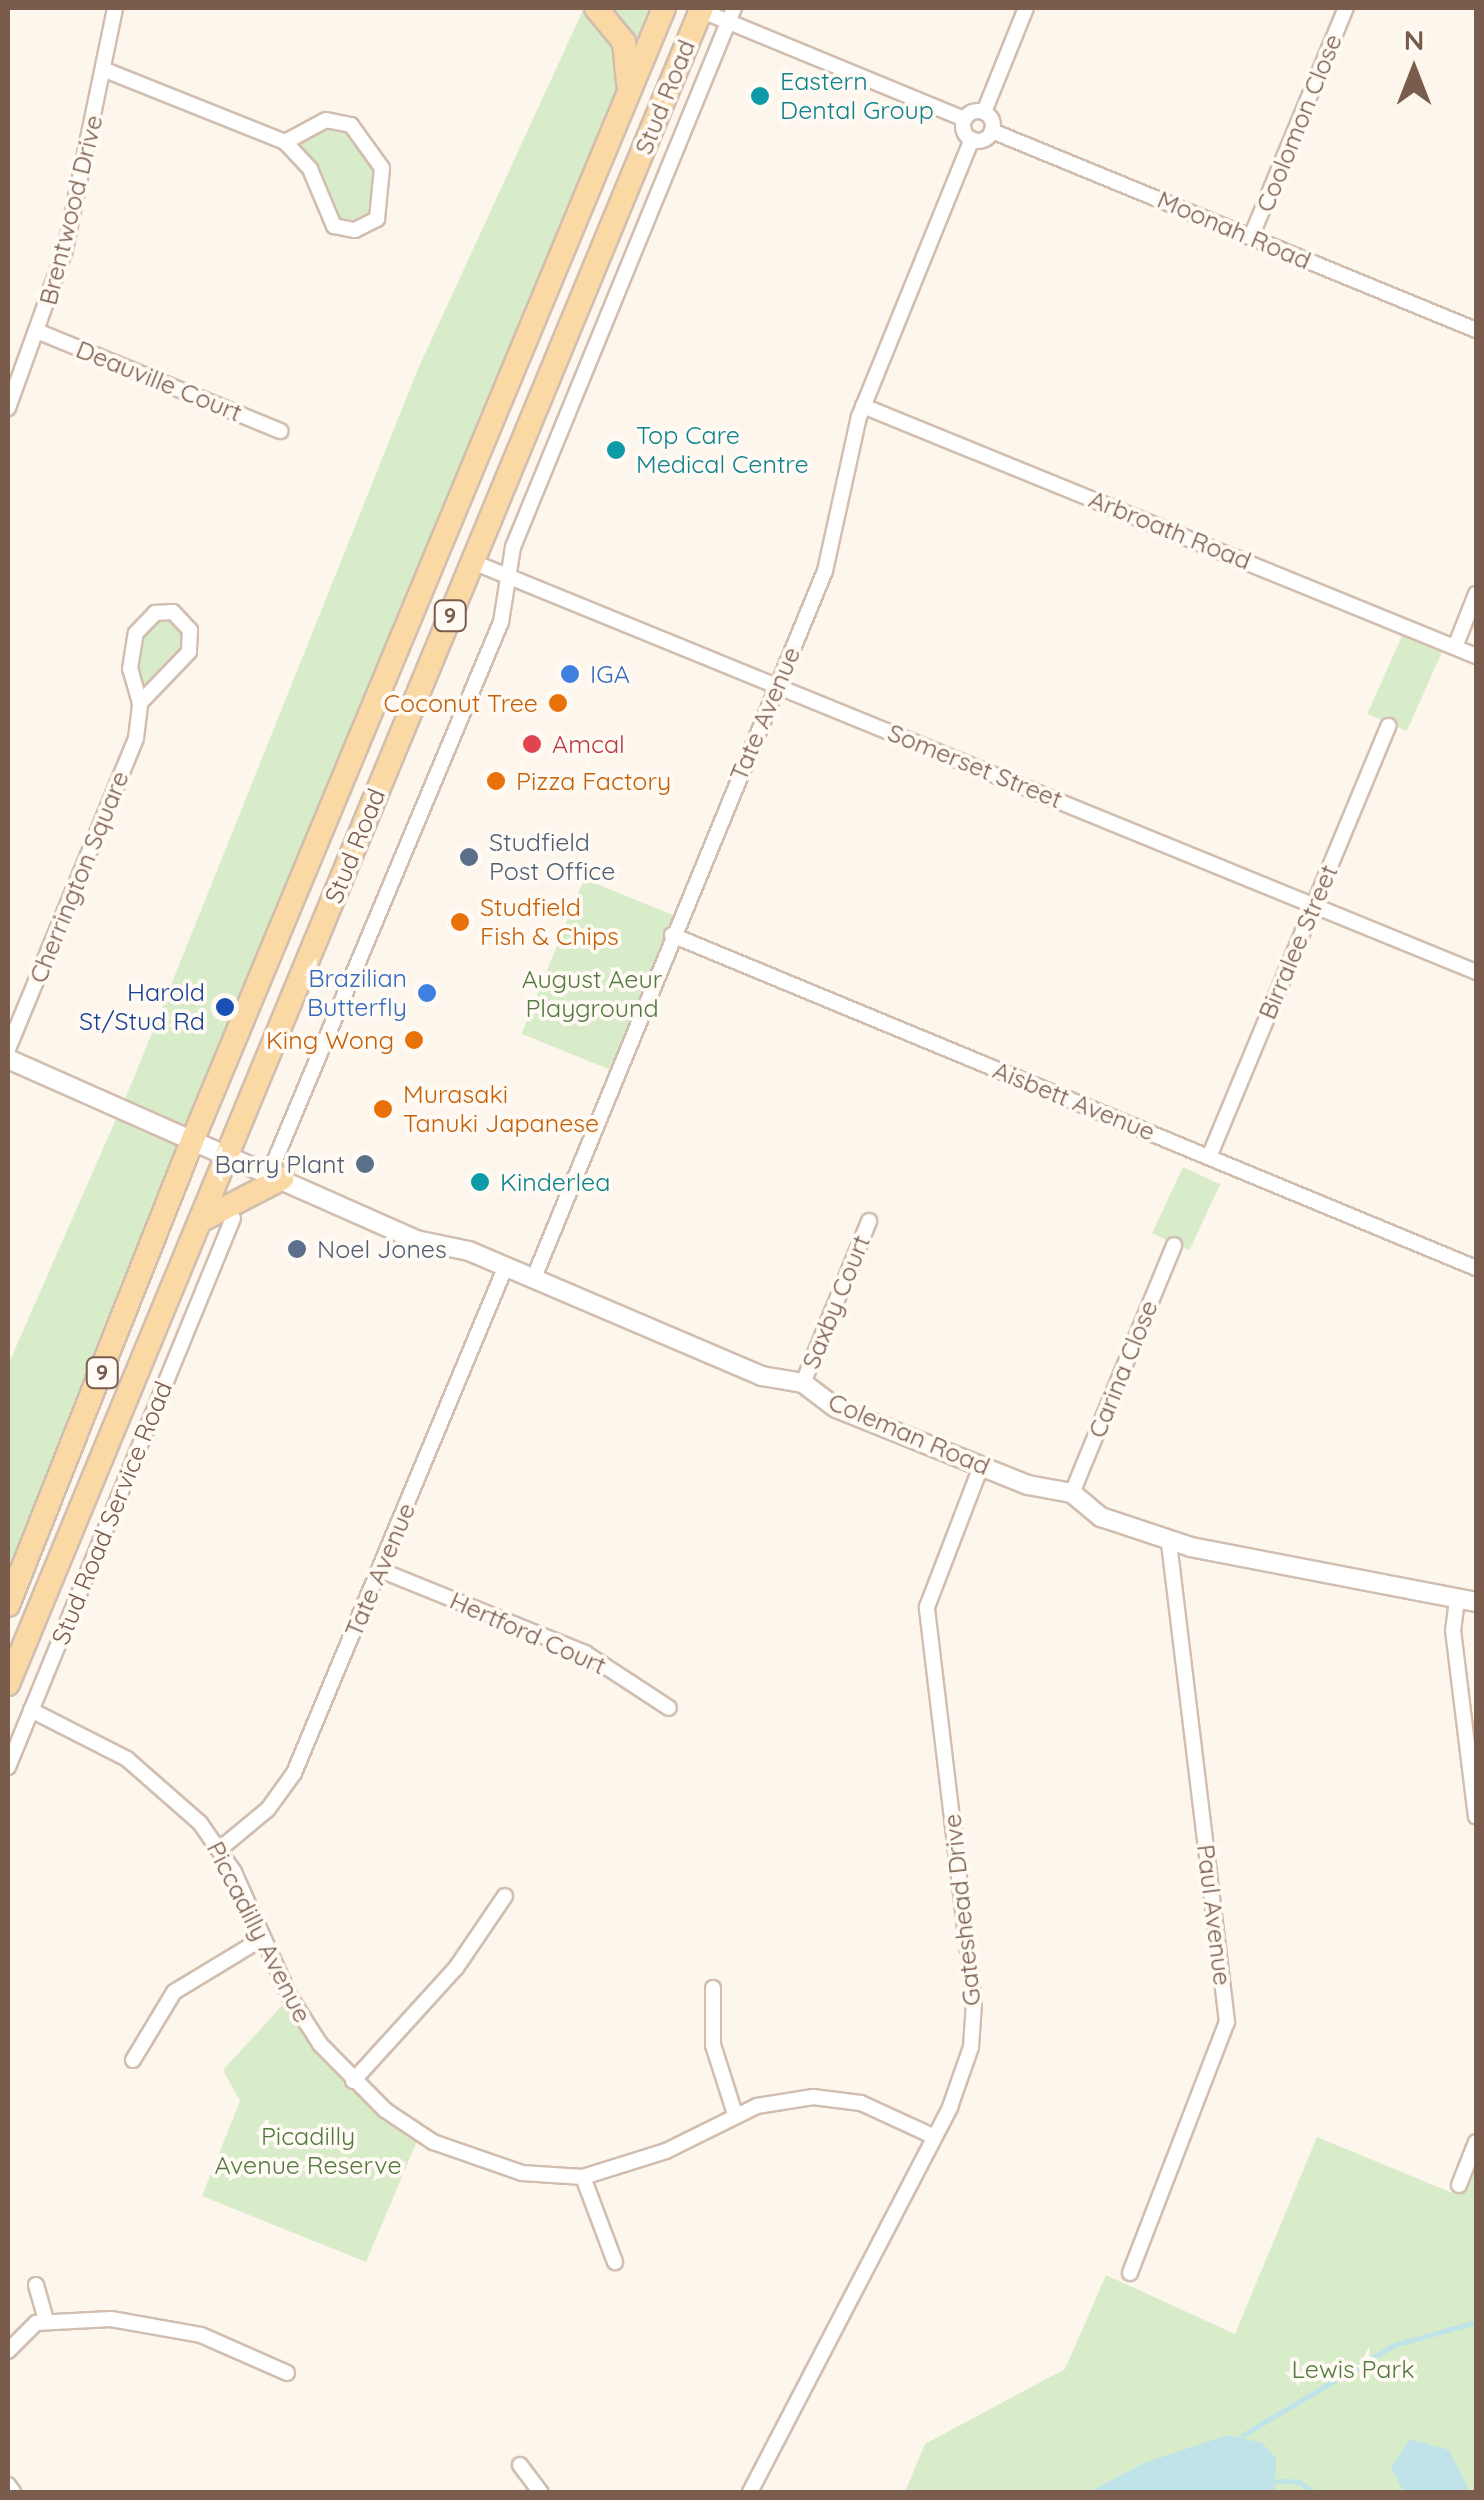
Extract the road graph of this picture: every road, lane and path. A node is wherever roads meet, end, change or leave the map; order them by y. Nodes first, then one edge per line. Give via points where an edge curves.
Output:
1 (115, 8) edge
2 (596, 8) edge
3 (664, 8) edge
4 (699, 8) edge
5 (1026, 8) edge
6 (1346, 8) edge
7 (731, 15) edge
8 (105, 70) junction
9 (628, 97) junction
10 (984, 112) junction
11 (964, 118) junction
12 (992, 131) junction
13 (972, 140) junction
14 (285, 142) junction
15 (1251, 238) junction
16 (1476, 330) edge
17 (38, 332) junction
18 (863, 406) junction
19 (8, 408) edge
20 (280, 431) dead end
21 (473, 562) junction
22 (508, 577) junction
23 (1476, 594) edge
24 (1455, 648) junction
25 (1476, 656) edge
26 (778, 684) junction
27 (140, 703) junction
28 (1388, 726) dead end
29 (1314, 905) junction
30 (672, 935) junction
31 (1476, 972) edge
32 (8, 1049) edge
33 (8, 1058) edge
34 (193, 1139) junction
35 (228, 1154) junction
36 (1209, 1157) junction
37 (276, 1175) junction
38 (232, 1218) dead end
39 (200, 1222) junction
40 (868, 1222) dead end
41 (1174, 1245) dead end
42 (188, 1247) junction
43 (216, 1258) junction
44 (505, 1268) junction
45 (1476, 1268) edge
46 (532, 1280) junction
47 (803, 1383) junction
48 (981, 1466) junction
49 (1072, 1492) junction
50 (1169, 1541) junction
51 (380, 1570) junction
52 (1456, 1599) junction
53 (1476, 1602) edge
54 (8, 1605) edge
55 (8, 1684) edge
56 (669, 1708) dead end
57 (31, 1710) junction
58 (8, 1767) edge
59 (1476, 1816) edge
60 (220, 1848) junction
61 (504, 1896) dead end
62 (263, 1938) junction
63 (713, 1988) dead end
64 (133, 2060) dead end
65 (353, 2081) junction
66 (734, 2114) junction
67 (935, 2137) junction
68 (1476, 2142) edge
69 (583, 2176) junction
70 (1459, 2185) dead end
71 (615, 2262) dead end
72 (1130, 2273) dead end
73 (36, 2285) dead end
74 (46, 2320) junction
75 (8, 2351) edge
76 (287, 2373) dead end
77 (520, 2465) dead end
78 (8, 2485) edge
79 (13, 2492) edge
80 (540, 2492) edge
81 (750, 2492) edge

1 - 8 street, Brentwood Drive
2 - 9 main road via 627,51
3 - 9 main road, Stud Road / 9
4 - 7 street
4 - 21 main road, Stud Road / 9
5 - 10 street
6 - 15 street, Coolomon Close
7 - 11 street
7 - 22 street, Stud Road via 525,515
8 - 14 street
8 - 17 street, Brentwood Drive via 74,216
9 - 34 main road, Stud Road / 9
10 - 11 street
10 - 12 street
11 - 13 street
12 - 13 street
12 - 15 street, Moonah Road
13 - 18 street, Tate Avenue
14 - 14 street via 326,120 351,124 382,168 376,219 355,230 334,226 313,175
15 - 16 street, Moonah Road
17 - 19 street, Brentwood Drive
17 - 20 street, Deauville Court
18 - 24 street, Arbroath Road
18 - 26 street, Tate Avenue via 825,571
21 - 22 street, Somerset Street
21 - 35 main road, Stud Road / 9
22 - 26 street, Somerset Street
22 - 37 street, Stud Road via 501,622
23 - 24 street
24 - 25 street, Arbroath Road
26 - 29 street, Somerset Street
26 - 30 street, Tate Avenue
27 - 27 street, Cherrington Square via 130,669 132,642 147,618 174,612 190,630 189,652
27 - 32 street, Cherrington Square via 136,738
28 - 29 street, Birralee Street
29 - 31 street, Somerset Street
29 - 36 street, Birralee Street
30 - 36 street, Aisbett Avenue
30 - 46 street, Tate Avenue
33 - 34 street, Coleman Road
34 - 35 street, Coleman Road
34 - 54 main road, Stud Road / 9
35 - 37 street, Coleman Road
35 - 39 main road, Stud Road / 9
36 - 45 street, Aisbett Avenue
37 - 39 main road
37 - 44 street, Coleman Road via 416,1240 469,1251
38 - 43 street, Stud Road Service Road
39 - 42 main road, Stud Road / 9
40 - 47 street, Saxby Court
41 - 49 street, Carina Close
42 - 43 street
42 - 55 main road, Stud Road / 9
43 - 57 street, Stud Road Service Road
44 - 46 street, Coleman Road
44 - 51 street, Tate Avenue
46 - 47 street, Coleman Road via 770,1379
47 - 48 street, Coleman Road via 836,1408
48 - 49 street, Coleman Road via 1036,1488
48 - 67 street, Gateshead Drive via 927,1607 974,2003 966,2070
49 - 50 street, Coleman Road via 1101,1517
50 - 52 street, Coleman Road
50 - 72 street, Paul Avenue via 1227,2022
51 - 56 street, Hertford Court via 585,1653
51 - 60 street, Tate Avenue via 294,1773 268,1809
52 - 53 street, Coleman Road
52 - 59 street via 1453,1630
57 - 58 street, Stud Road Service Road
57 - 60 street, Piccadilly Avenue via 127,1760 175,1798
60 - 62 street, Piccadilly Avenue
61 - 65 street via 456,1968
62 - 64 street via 174,1992
62 - 65 street, Piccadilly Avenue via 302,2018
63 - 66 street via 713,2046
65 - 69 street, Piccadilly Avenue via 406,2126 470,2159 522,2173
66 - 67 street, Piccadilly Avenue via 794,2098 830,2098 877,2108
66 - 69 street, Piccadilly Avenue via 666,2151
67 - 81 street, Gateshead Drive
68 - 70 street
69 - 71 street
73 - 74 street
74 - 75 street via 25,2330
74 - 76 street via 170,2328 226,2344
77 - 80 street
78 - 79 street

